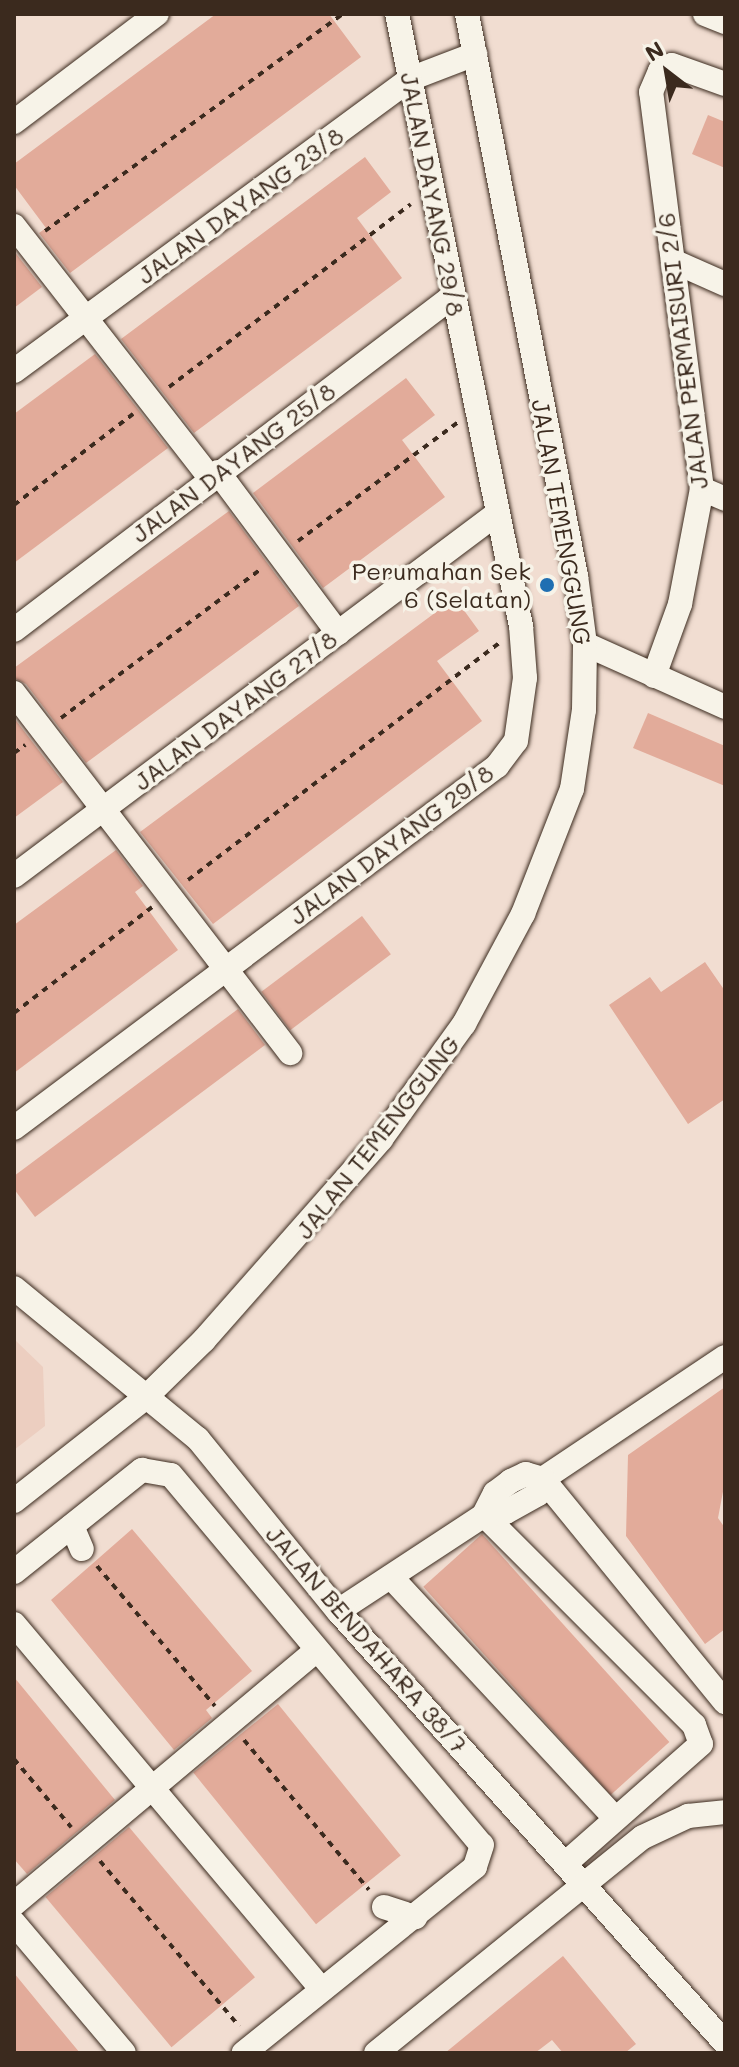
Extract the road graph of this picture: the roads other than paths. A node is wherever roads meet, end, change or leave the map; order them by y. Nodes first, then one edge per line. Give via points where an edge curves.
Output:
1 (157, 14) edge
2 (397, 14) edge
3 (467, 14) edge
4 (705, 14) edge
5 (725, 22) edge
6 (475, 54) junction
7 (410, 79) junction
8 (725, 84) edge
9 (14, 122) edge
10 (21, 235) edge
11 (673, 261) junction
12 (725, 284) edge
13 (453, 296) junction
14 (86, 318) junction
15 (14, 371) edge
16 (214, 475) junction
17 (702, 489) junction
18 (725, 499) edge
19 (495, 515) junction
20 (14, 630) edge
21 (338, 633) junction
22 (585, 644) junction
23 (654, 676) junction
24 (14, 693) edge
25 (725, 707) edge
26 (103, 810) junction
27 (14, 876) edge
28 (223, 970) junction
29 (290, 1053) dead end
30 (14, 1128) edge
31 (14, 1288) edge
32 (725, 1357) edge
33 (145, 1398) junction
34 (543, 1479) junction
35 (14, 1501) edge
36 (484, 1515) junction
37 (72, 1526) junction
38 (82, 1549) dead end
39 (14, 1572) edge
40 (391, 1577) junction
41 (338, 1611) junction
42 (14, 1624) edge
43 (315, 1651) junction
44 (725, 1702) edge
45 (152, 1788) junction
46 (725, 1812) edge
47 (613, 1816) junction
48 (566, 1863) junction
49 (584, 1886) junction
50 (14, 1904) edge
51 (384, 1907) dead end
52 (415, 1917) junction
53 (14, 1923) edge
54 (322, 1990) junction
55 (248, 2040) edge
56 (725, 2043) edge
57 (124, 2053) edge
58 (376, 2053) edge

1 - 9 street
2 - 7 street, JALAN DAYANG 29/8
3 - 6 street, JALAN TEMENGGUNG
4 - 5 street
6 - 7 street, JALAN DAYANG 23/8
6 - 22 street, JALAN TEMENGGUNG
7 - 13 street, JALAN DAYANG 29/8
7 - 14 street, JALAN DAYANG 23/8
8 - 11 street, JALAN PERMAISURI 2/6 via 687,67 660,71 651,92
10 - 14 street
11 - 12 street
11 - 17 street, JALAN PERMAISURI 2/6
13 - 16 street, JALAN DAYANG 25/8
13 - 19 street, JALAN DAYANG 29/8
14 - 15 street, JALAN DAYANG 23/8
14 - 16 street
16 - 20 street, JALAN DAYANG 25/8
16 - 21 street
17 - 18 street
17 - 23 street, JALAN PERMAISURI 2/6 via 680,604
19 - 21 street, JALAN DAYANG 27/8
19 - 28 street, JALAN DAYANG 29/8 via 521,626 523,717 516,741 497,766
21 - 26 street, JALAN DAYANG 27/8
22 - 23 street
22 - 33 street, JALAN TEMENGGUNG via 584,710 572,789 523,914 464,1024 381,1139 299,1238
23 - 25 street
24 - 26 street
26 - 27 street, JALAN DAYANG 27/8
26 - 28 street
28 - 29 street
28 - 30 street, JALAN DAYANG 29/8
31 - 33 street, JALAN BENDAHARA 38/7
32 - 34 street
33 - 35 street, JALAN TEMENGGUNG
33 - 41 street, JALAN BENDAHARA 38/7 via 198,1439
34 - 36 street via 526,1474 511,1481 495,1493
34 - 44 street
36 - 40 street
36 - 47 street via 694,1725 701,1744
37 - 38 street
37 - 39 street
37 - 43 street via 142,1470 171,1475
40 - 41 street
40 - 47 street
41 - 48 street, JALAN BENDAHARA 38/7
42 - 45 street
43 - 45 street
43 - 52 street via 482,1845 475,1867
45 - 50 street
45 - 54 street
46 - 49 street via 688,1816 643,1837
47 - 48 street
48 - 49 street, JALAN BENDAHARA 38/7
49 - 56 street, JALAN BENDAHARA 38/7
49 - 58 street
51 - 52 street
52 - 54 street
53 - 57 street
54 - 55 street

